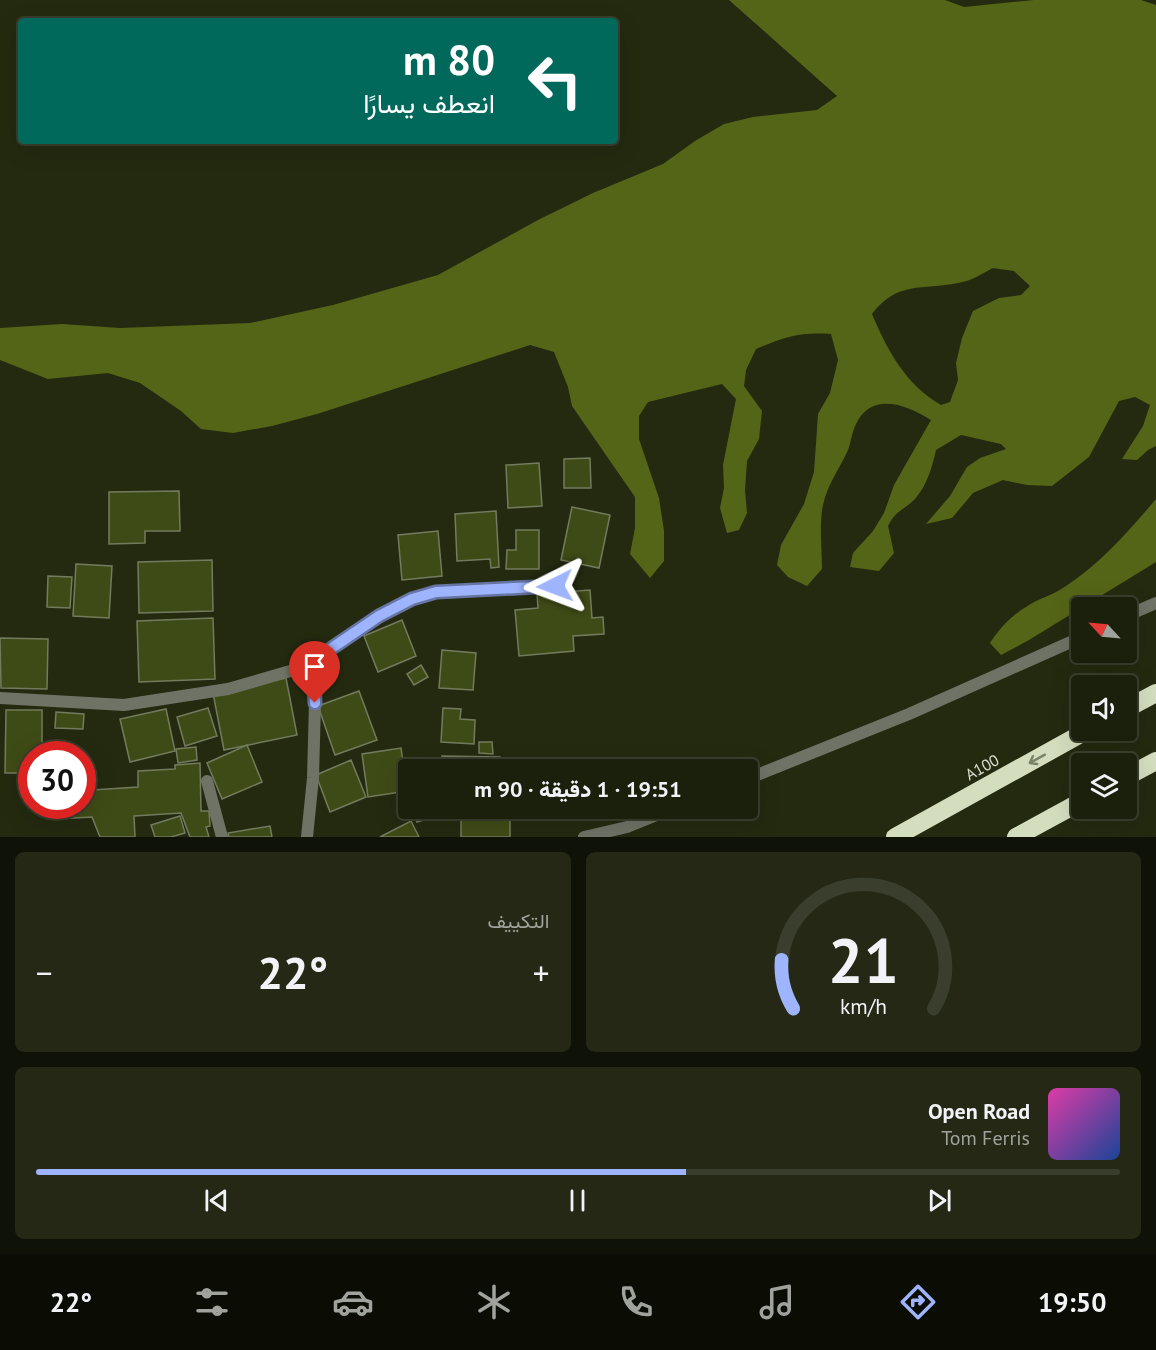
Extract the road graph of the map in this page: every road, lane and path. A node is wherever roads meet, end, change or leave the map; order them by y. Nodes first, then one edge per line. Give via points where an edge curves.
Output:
1 (555, 586) dead end
2 (1156, 603) edge
3 (1137, 611) edge
4 (1071, 642) edge
5 (304, 667) junction
6 (1156, 693) edge
7 (0, 698) edge
8 (1137, 703) edge
9 (1071, 739) edge
10 (1156, 761) edge
11 (1137, 771) edge
12 (758, 775) edge
13 (207, 781) dead end
14 (1071, 807) edge
15 (647, 819) edge
16 (222, 837) edge
17 (307, 837) edge
18 (584, 837) edge
19 (895, 837) edge
20 (1016, 837) edge

1 - 5 street via 436,592 412,599 379,616
2 - 3 street
4 - 12 street via 909,714
5 - 7 street via 228,689 124,705
5 - 17 street via 314,681 315,703
6 - 8 highway
9 -> 19 highway, A100 / A100
10 - 11 highway
13 - 16 street
14 - 20 highway
15 - 18 street

